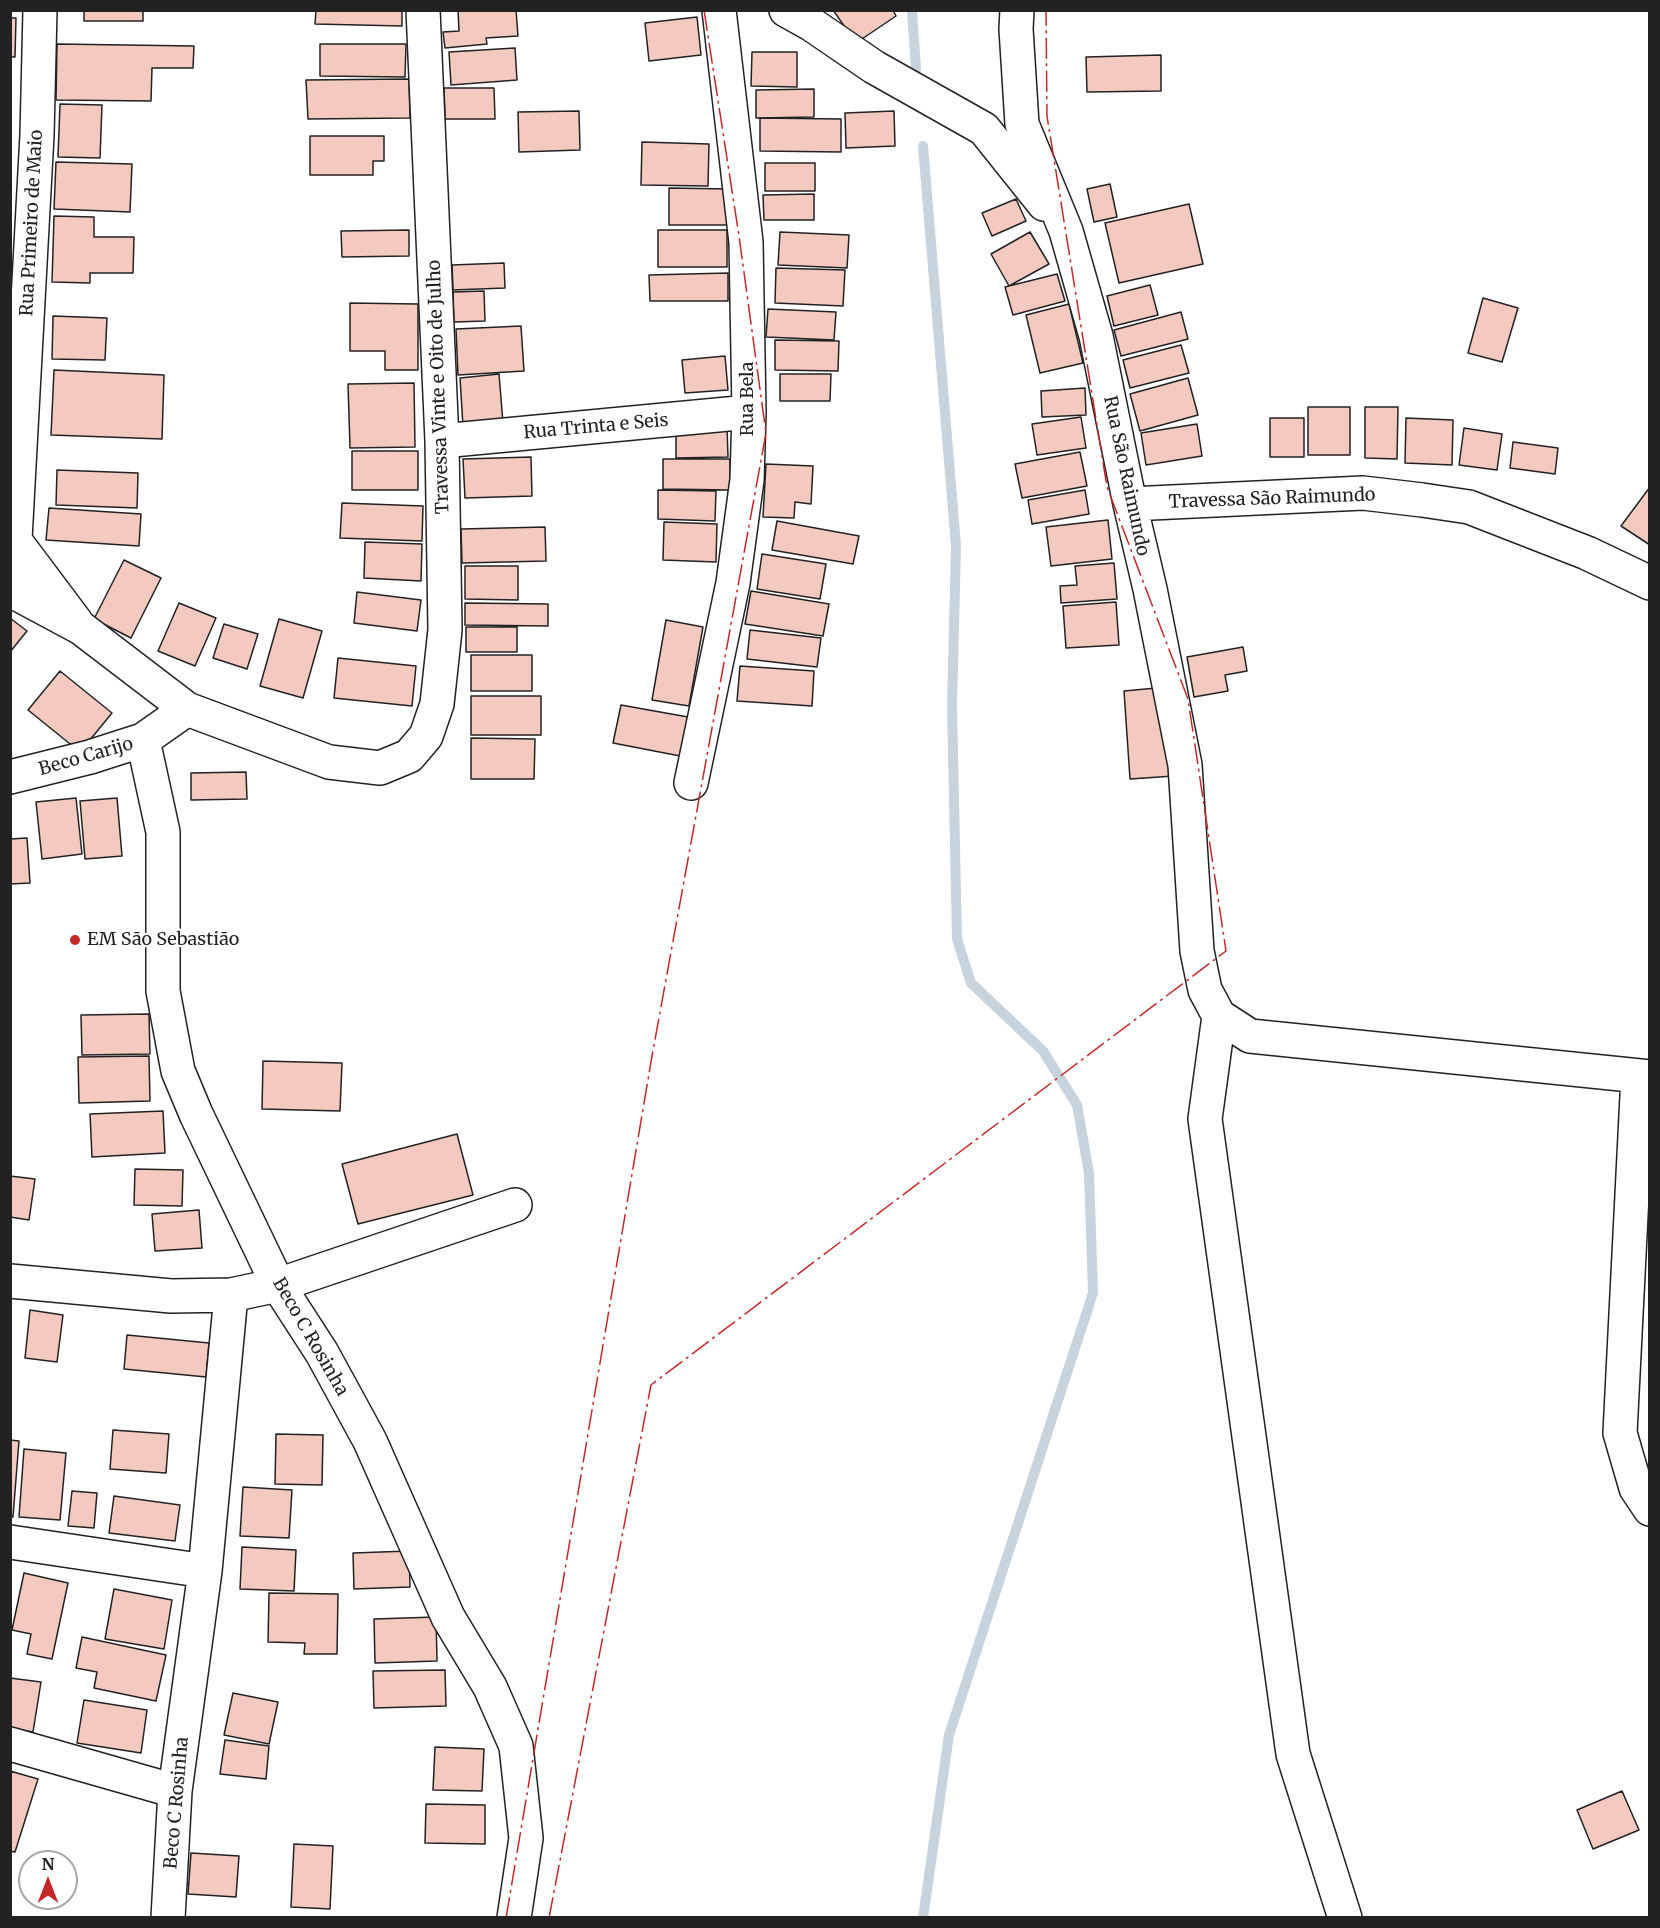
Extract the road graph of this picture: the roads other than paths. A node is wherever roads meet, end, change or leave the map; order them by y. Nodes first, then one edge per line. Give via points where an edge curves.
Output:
1 (40, 10) edge
2 (423, 10) edge
3 (720, 10) edge
4 (786, 10) edge
5 (1017, 10) edge
6 (1066, 231) junction
7 (749, 412) junction
8 (442, 441) junction
9 (1130, 504) junction
10 (13, 537) edge
11 (10, 578) edge
12 (1650, 583) edge
13 (10, 590) edge
14 (81, 628) junction
15 (187, 709) junction
16 (142, 740) junction
17 (10, 777) edge
18 (691, 783) dead end
19 (1219, 1016) junction
20 (1644, 1077) edge
21 (515, 1205) dead end
22 (10, 1281) edge
23 (278, 1285) junction
24 (231, 1294) junction
25 (1650, 1509) edge
26 (10, 1542) edge
27 (205, 1571) junction
28 (10, 1744) edge
29 (175, 1791) junction
30 (168, 1917) edge
31 (514, 1917) edge
32 (1345, 1917) edge

1 - 10 street, Rua Primeiro de Maio via 37,135
2 - 8 street, Travessa Vinte e Oito de Julho
3 - 7 street, Rua Bela via 746,242
4 - 6 street via 874,67 984,129
5 - 6 street, Rua São Raimundo via 1023,124
6 - 9 street, Rua São Raimundo via 1096,336
7 - 8 street, Rua Trinta e Seis
7 - 18 street, Rua Bela via 747,480 733,583
8 - 15 street, Travessa Vinte e Oito de Julho via 445,630 437,704 426,736 409,756 380,768 329,762
9 - 12 street, Travessa São Raimundo via 1363,493 1470,507 1587,553
9 - 19 street, Rua São Raimundo via 1185,765 1197,951 1205,990
10 - 11 street, Rua Primeiro de Maio
10 - 14 street
13 - 14 street
14 - 15 street
15 - 16 street, Beco Carijo
16 - 17 street, Beco Carijo via 90,758
16 - 23 street, Beco C Rosinha via 163,832 163,991 178,1071
19 - 20 street via 1250,1036
19 - 32 street via 1205,1119 1293,1754
20 - 25 street via 1620,1433 1636,1488
21 - 23 street
22 - 24 street via 171,1296
23 - 24 street
23 - 31 street, Beco C Rosinha via 322,1353 370,1441 448,1617 490,1687 516,1746 526,1838
24 - 27 street, Beco C Rosinha
26 - 27 street
27 - 29 street, Beco C Rosinha
28 - 29 street
29 - 30 street, Beco C Rosinha

